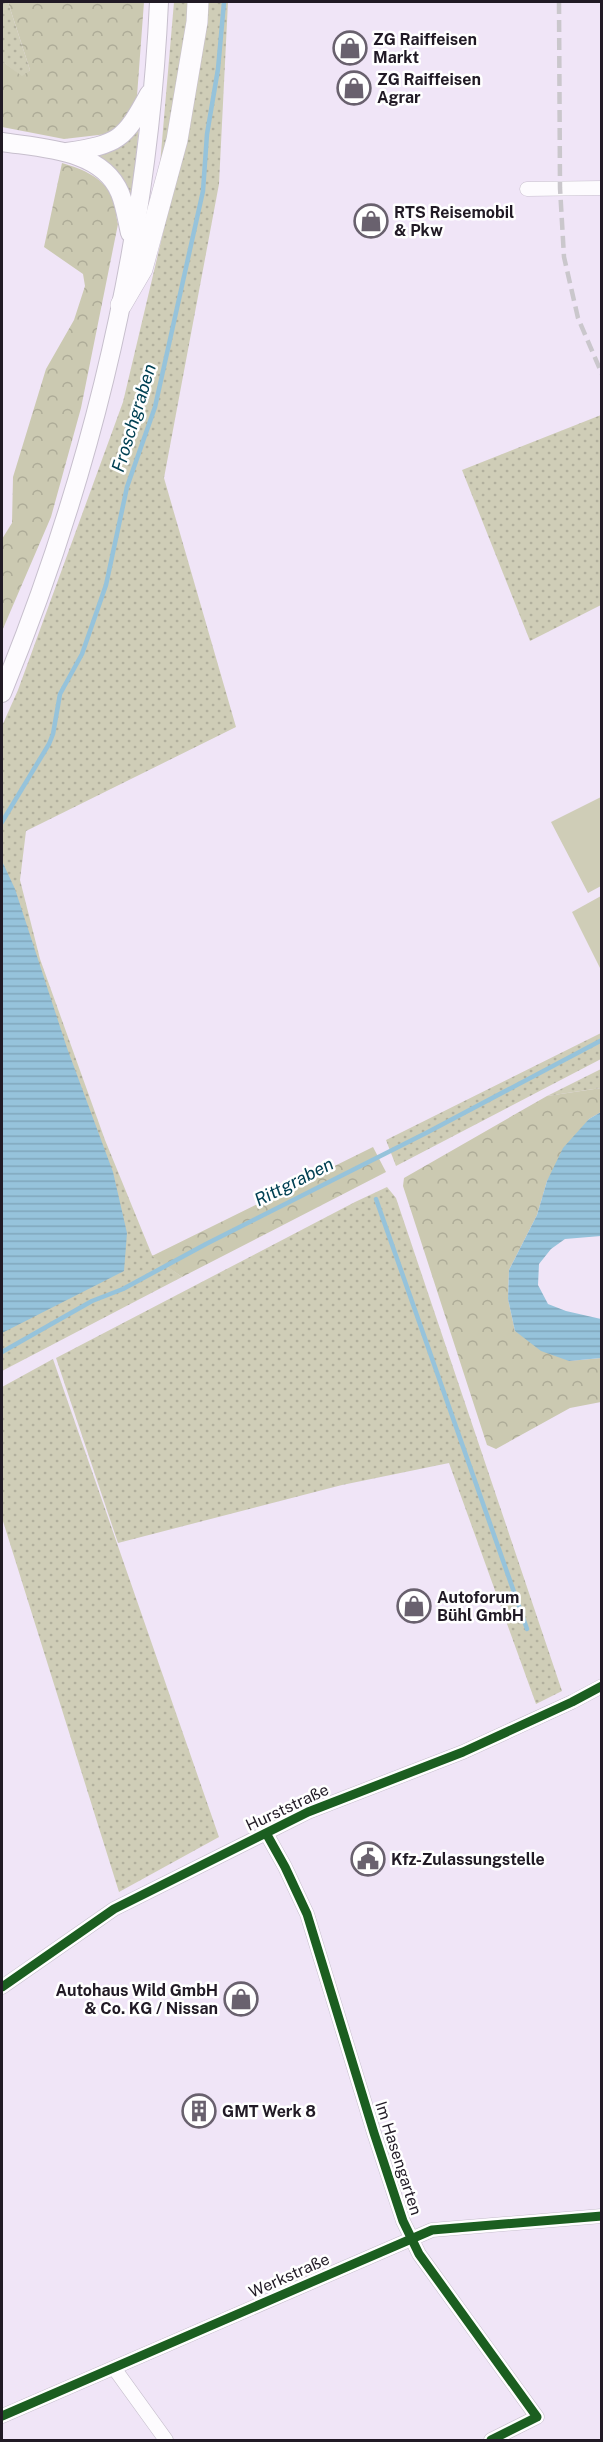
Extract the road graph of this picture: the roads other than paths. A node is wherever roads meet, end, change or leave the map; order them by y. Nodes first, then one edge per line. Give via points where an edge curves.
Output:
1 (159, 2) edge
2 (198, 2) edge
3 (153, 87) junction
4 (2, 142) edge
5 (66, 152) junction
6 (602, 188) edge
7 (527, 189) dead end
8 (132, 241) junction
9 (121, 305) junction
10 (2, 693) edge
11 (602, 1686) edge
12 (266, 1833) junction
13 (2, 1987) edge
14 (602, 2216) edge
15 (410, 2237) junction
16 (114, 2368) junction
17 (2, 2416) edge
18 (166, 2440) edge
19 (491, 2440) edge

1 - 3 main road
2 - 9 main road via 177,140 142,269
3 - 5 main road via 131,124 111,143
3 - 8 main road
4 - 5 main road
5 - 8 main road via 97,166 113,181 120,192
6 - 7 street
8 - 9 main road
9 - 10 main road via 100,401 66,520
11 - 12 street, Hurststraße via 497,1737 308,1812
12 - 13 street, Hurststraße via 114,1909
12 - 15 street, Im Hasengarten via 307,1914
14 - 15 street, Werkstraße via 432,2230
15 - 16 street, Werkstraße
15 - 19 street, Im Hasengarten via 537,2417
16 - 17 street, Werkstraße
16 - 18 street

